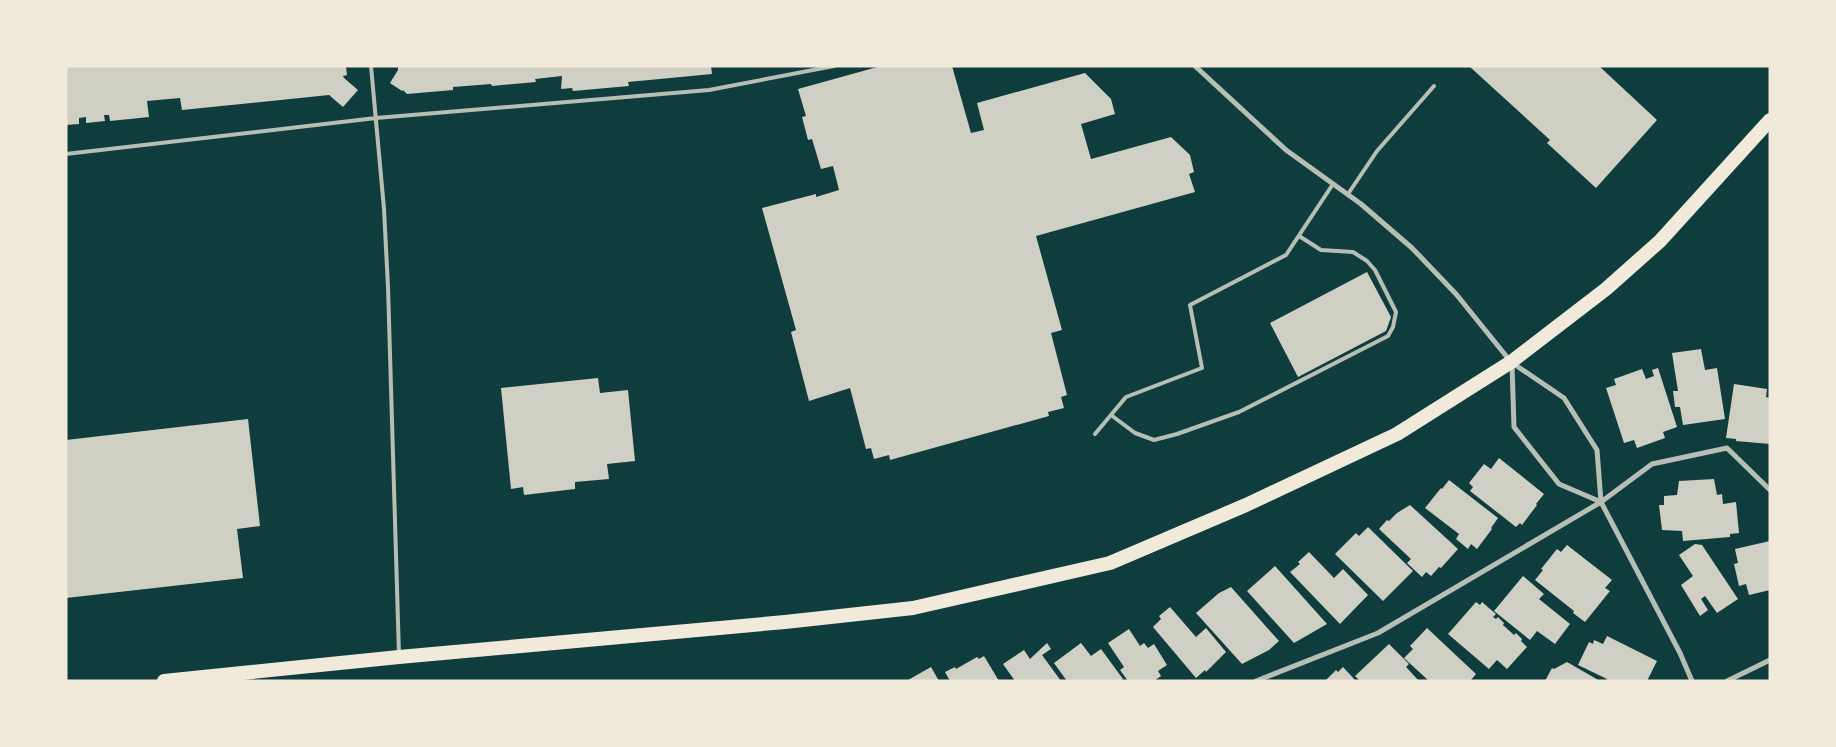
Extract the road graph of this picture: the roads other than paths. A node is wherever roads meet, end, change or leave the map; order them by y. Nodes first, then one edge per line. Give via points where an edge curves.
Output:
1 (371, 66) edge
2 (834, 66) edge
3 (1195, 66) edge
4 (1434, 86) dead end
5 (376, 118) junction
6 (1770, 120) edge
7 (66, 154) edge
8 (1333, 184) junction
9 (1348, 194) junction
10 (1299, 236) junction
11 (1511, 362) junction
12 (1111, 415) junction
13 (1095, 434) dead end
14 (1770, 490) edge
15 (1601, 502) junction
16 (399, 657) junction
17 (1770, 660) edge
18 (164, 681) edge
19 (1256, 681) edge
20 (1692, 681) edge
21 (1727, 681) edge

1 - 5 lane
2 - 5 lane via 709,90
3 - 8 street via 1286,150
4 - 9 lane via 1377,151
5 - 7 lane
5 - 16 lane via 388,287
6 - 11 highway via 1660,241 1606,289
8 - 9 street
8 - 10 lane
9 - 11 street via 1412,248 1456,294
10 - 12 lane via 1286,255 1190,305 1202,368 1126,397
10 - 12 lane via 1321,250 1353,252 1367,261 1375,270 1396,312 1388,336 1239,412 1177,434 1154,440 1135,433
11 - 15 street via 1564,398 1597,450
11 - 15 street via 1514,427 1559,484
11 - 16 highway via 1397,434 1246,505 1110,563 913,608
12 - 13 lane
14 - 15 street via 1727,448 1652,464
15 - 19 street via 1378,633
15 - 20 street
16 - 18 highway
17 - 21 street

